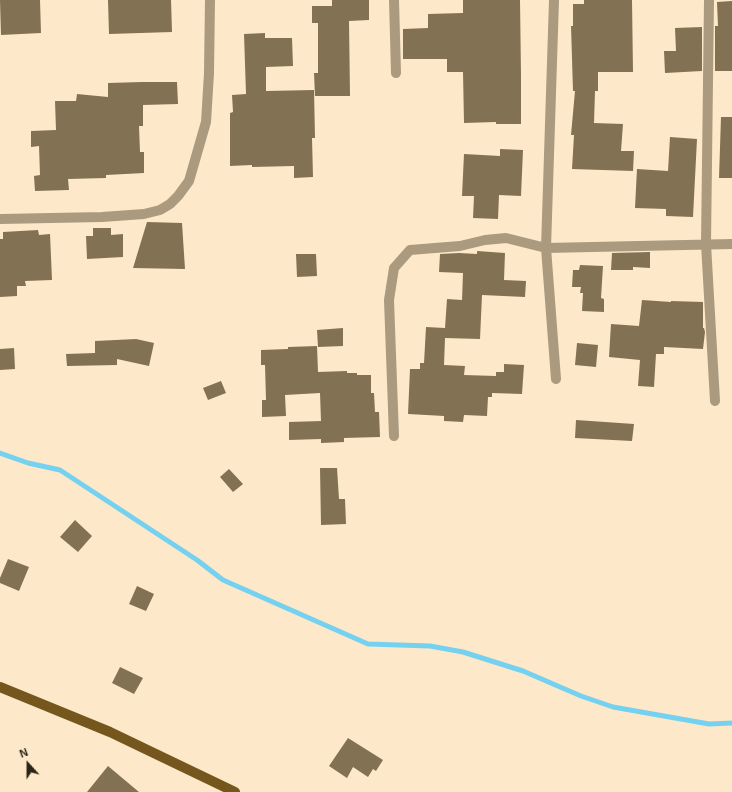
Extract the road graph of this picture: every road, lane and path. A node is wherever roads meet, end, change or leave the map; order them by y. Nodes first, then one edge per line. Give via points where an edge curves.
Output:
1 (210, 0) edge
2 (394, 0) edge
3 (554, 0) edge
4 (709, 0) edge
5 (396, 73) dead end
6 (0, 219) edge
7 (706, 244) junction
8 (732, 244) edge
9 (546, 248) junction
10 (556, 379) dead end
11 (715, 401) dead end
12 (394, 436) dead end
13 (0, 687) edge
14 (236, 792) edge

1 - 6 street via 206,122 189,181 178,196 160,210 144,214
2 - 5 street
3 - 9 street
4 - 7 street
7 - 8 street
7 - 9 street
7 - 11 street
9 - 10 street
9 - 12 street via 506,238 485,240 460,246 410,250 394,268 389,300
13 - 14 main road via 110,732

